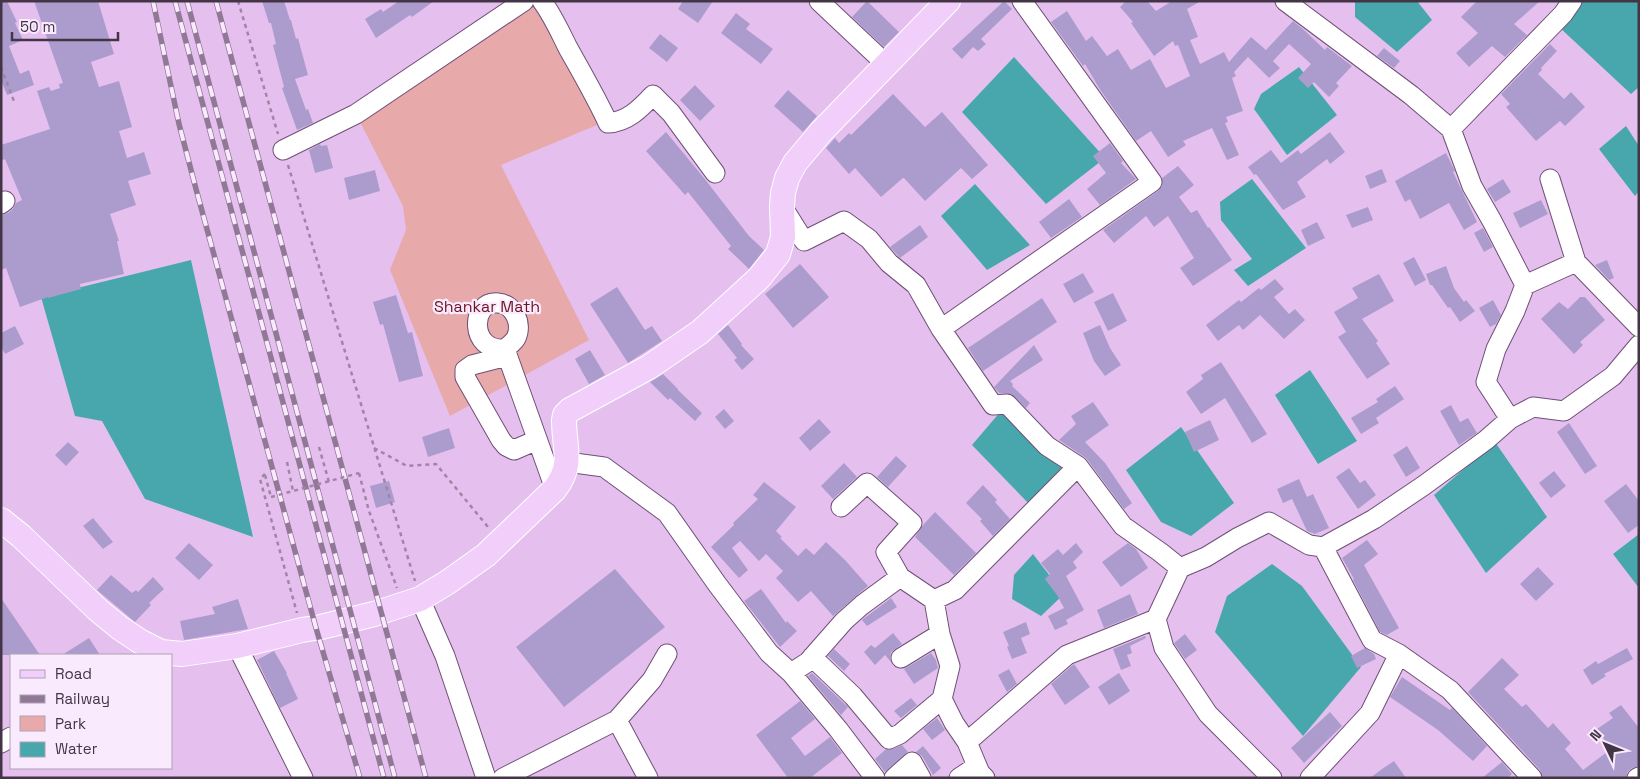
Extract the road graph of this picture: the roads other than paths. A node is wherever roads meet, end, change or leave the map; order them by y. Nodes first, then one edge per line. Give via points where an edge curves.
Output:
1 (524, 1) edge
2 (542, 1) edge
3 (819, 1) edge
4 (948, 1) edge
5 (1022, 1) edge
6 (1285, 1) edge
7 (1572, 1) edge
8 (887, 65) junction
9 (1451, 129) junction
10 (283, 150) road end
11 (715, 173) dead end
12 (1550, 179) dead end
13 (782, 206) junction
14 (1576, 262) junction
15 (1525, 285) junction
16 (1639, 326) edge
17 (940, 329) junction
18 (1639, 345) edge
19 (1510, 419) junction
20 (538, 440) junction
21 (568, 462) junction
22 (1078, 466) junction
23 (555, 489) junction
24 (841, 507) dead end
25 (1, 520) edge
26 (1323, 547) junction
27 (1180, 568) junction
28 (900, 577) junction
29 (934, 600) junction
30 (411, 601) junction
31 (1156, 619) junction
32 (940, 634) junction
33 (237, 646) junction
34 (168, 654) edge
35 (667, 654) dead end
36 (1399, 654) junction
37 (812, 657) junction
38 (901, 658) dead end
39 (791, 673) junction
40 (942, 699) junction
41 (616, 720) junction
42 (967, 742) junction
43 (981, 772) edge
44 (303, 778) edge
45 (486, 778) edge
46 (503, 778) edge
47 (648, 778) edge
48 (875, 778) edge
49 (894, 778) edge
50 (921, 778) edge
51 (960, 778) edge
52 (1272, 778) edge
53 (1310, 778) edge
54 (1532, 778) edge

1 - 10 street via 356,114
2 - 11 street via 597,98 608,124 619,123 630,116 653,95 671,113
3 - 8 street
4 - 8 main road
5 - 17 street via 1152,182
6 - 9 street
7 - 9 street
8 - 13 main road via 795,163 787,178
9 - 15 street via 1472,186
12 - 14 street
13 - 17 street via 804,242 844,221 869,239 889,263 916,285
13 - 21 main road via 783,238 778,254 759,278 700,332 648,367 565,415
14 - 15 street
14 - 16 street
15 - 19 street via 1496,349 1486,382
17 - 22 street via 993,406 1007,404 1047,446
18 - 19 street via 1613,376 1564,412 1533,407
19 - 26 street via 1423,486 1374,519
20 - 20 street via 506,352 465,370 465,377 506,446 514,450
20 - 23 street
21 - 23 main road
21 - 39 street via 604,467 667,513 769,653
22 - 27 street via 1123,526
22 - 29 street via 955,590
23 - 30 main road via 486,555 464,572
24 - 28 street via 867,483 912,523 886,552
25 - 34 main road via 120,628
26 - 27 street via 1309,546 1269,522
26 - 36 street via 1372,640
27 - 31 street
28 - 29 street
28 - 37 street via 862,605
29 - 32 street
30 - 33 main road via 374,614
30 - 45 street via 445,656
31 - 42 street via 1067,655
31 - 52 street via 1164,648 1208,714
32 - 38 street
32 - 40 street via 950,666
33 - 34 main road
33 - 44 street
35 - 41 street via 652,680
36 - 53 street via 1370,712
36 - 54 street via 1450,690
37 - 39 street
37 - 40 street via 853,696 888,739 900,734
39 - 48 street
40 - 42 street
41 - 46 street
41 - 47 street
42 - 43 street
43 - 51 street
49 - 50 street via 912,762

